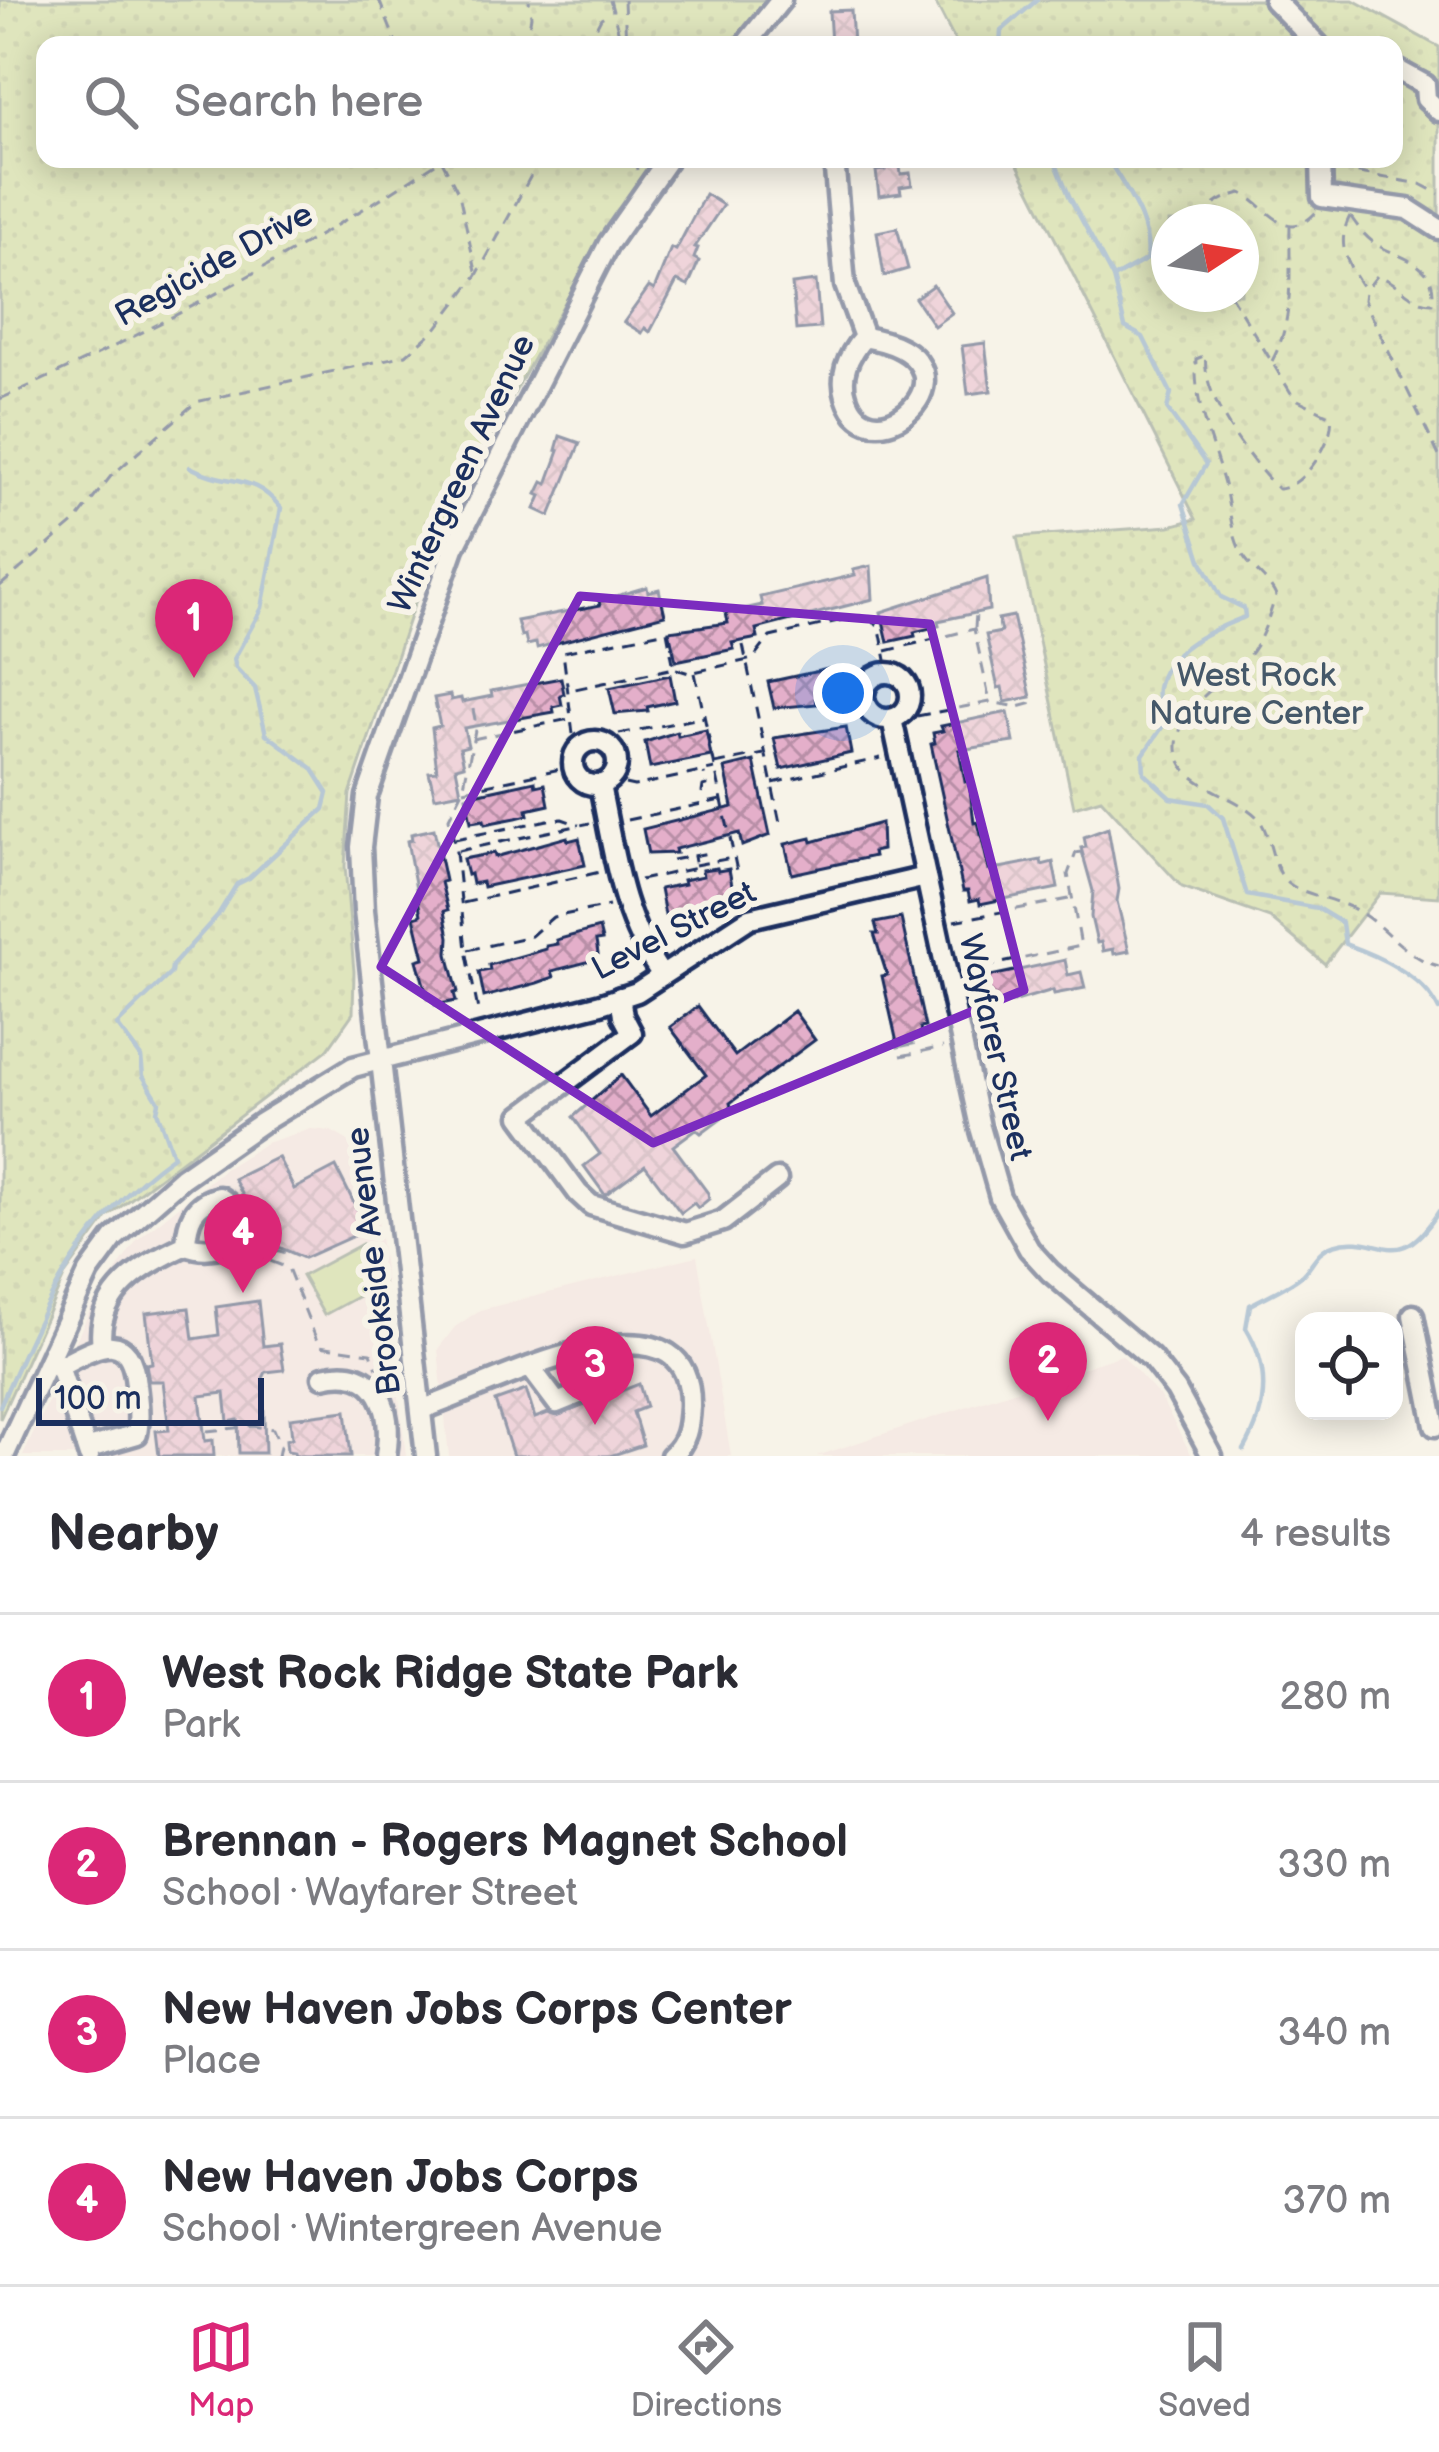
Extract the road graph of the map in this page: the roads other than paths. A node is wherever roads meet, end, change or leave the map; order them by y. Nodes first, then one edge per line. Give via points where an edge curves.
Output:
1 (781, 0) edge
2 (1274, 0) edge
3 (755, 36) edge
4 (1309, 36) edge
5 (1403, 71) edge
6 (1432, 82) edge
7 (1439, 111) edge
8 (662, 168) edge
9 (835, 168) edge
10 (1321, 168) edge
11 (1439, 229) edge
12 (864, 337) junction
13 (892, 718) dead end
14 (600, 785) dead end
15 (926, 877) junction
16 (662, 975) junction
17 (620, 998) junction
18 (380, 1059) junction
19 (777, 1179) dead end
20 (186, 1245) dead end
21 (1414, 1315) dead end
22 (102, 1346) junction
23 (592, 1346) junction
24 (53, 1363) junction
25 (530, 1367) junction
26 (323, 1376) dead end
27 (381, 1396) junction
28 (421, 1404) junction
29 (1432, 1427) edge
30 (89, 1452) edge
31 (4, 1456) edge
32 (386, 1456) edge
33 (426, 1456) edge
34 (671, 1456) edge
35 (1212, 1456) edge

1 - 3 street
2 - 4 street
5 - 6 street
6 - 7 street via 1426,99
8 - 18 street, Wintergreen Avenue via 609,243 464,527 374,768 361,876
9 - 12 street via 845,285
10 - 11 street via 1322,197 1350,208 1408,209
12 - 12 street via 846,367 846,398 866,419 898,421 921,398 922,372 906,350
13 - 15 street, Wayfarer Street
14 - 16 street via 626,908
15 - 16 street, Level Street via 750,918
15 - 35 street, Wayfarer Street via 1000,1197 1050,1272 1151,1358
16 - 17 street, Level Street
17 - 18 street, Level Street
17 - 19 street via 632,1033 521,1117 578,1193 591,1205 686,1233 723,1221
18 - 24 street via 261,1123 145,1208 89,1272
18 - 28 street, Brookside Avenue
20 - 22 street via 109,1300
21 - 29 street
22 - 24 street
22 - 30 street via 128,1351 140,1421 137,1434
23 - 25 street
23 - 25 street via 590,1390 557,1403
23 - 34 street via 651,1348 680,1367 689,1413
24 - 30 street
24 - 31 street
25 - 28 street
26 - 27 street via 337,1373
27 - 28 street
27 - 32 street
28 - 33 street, Brookside Avenue

